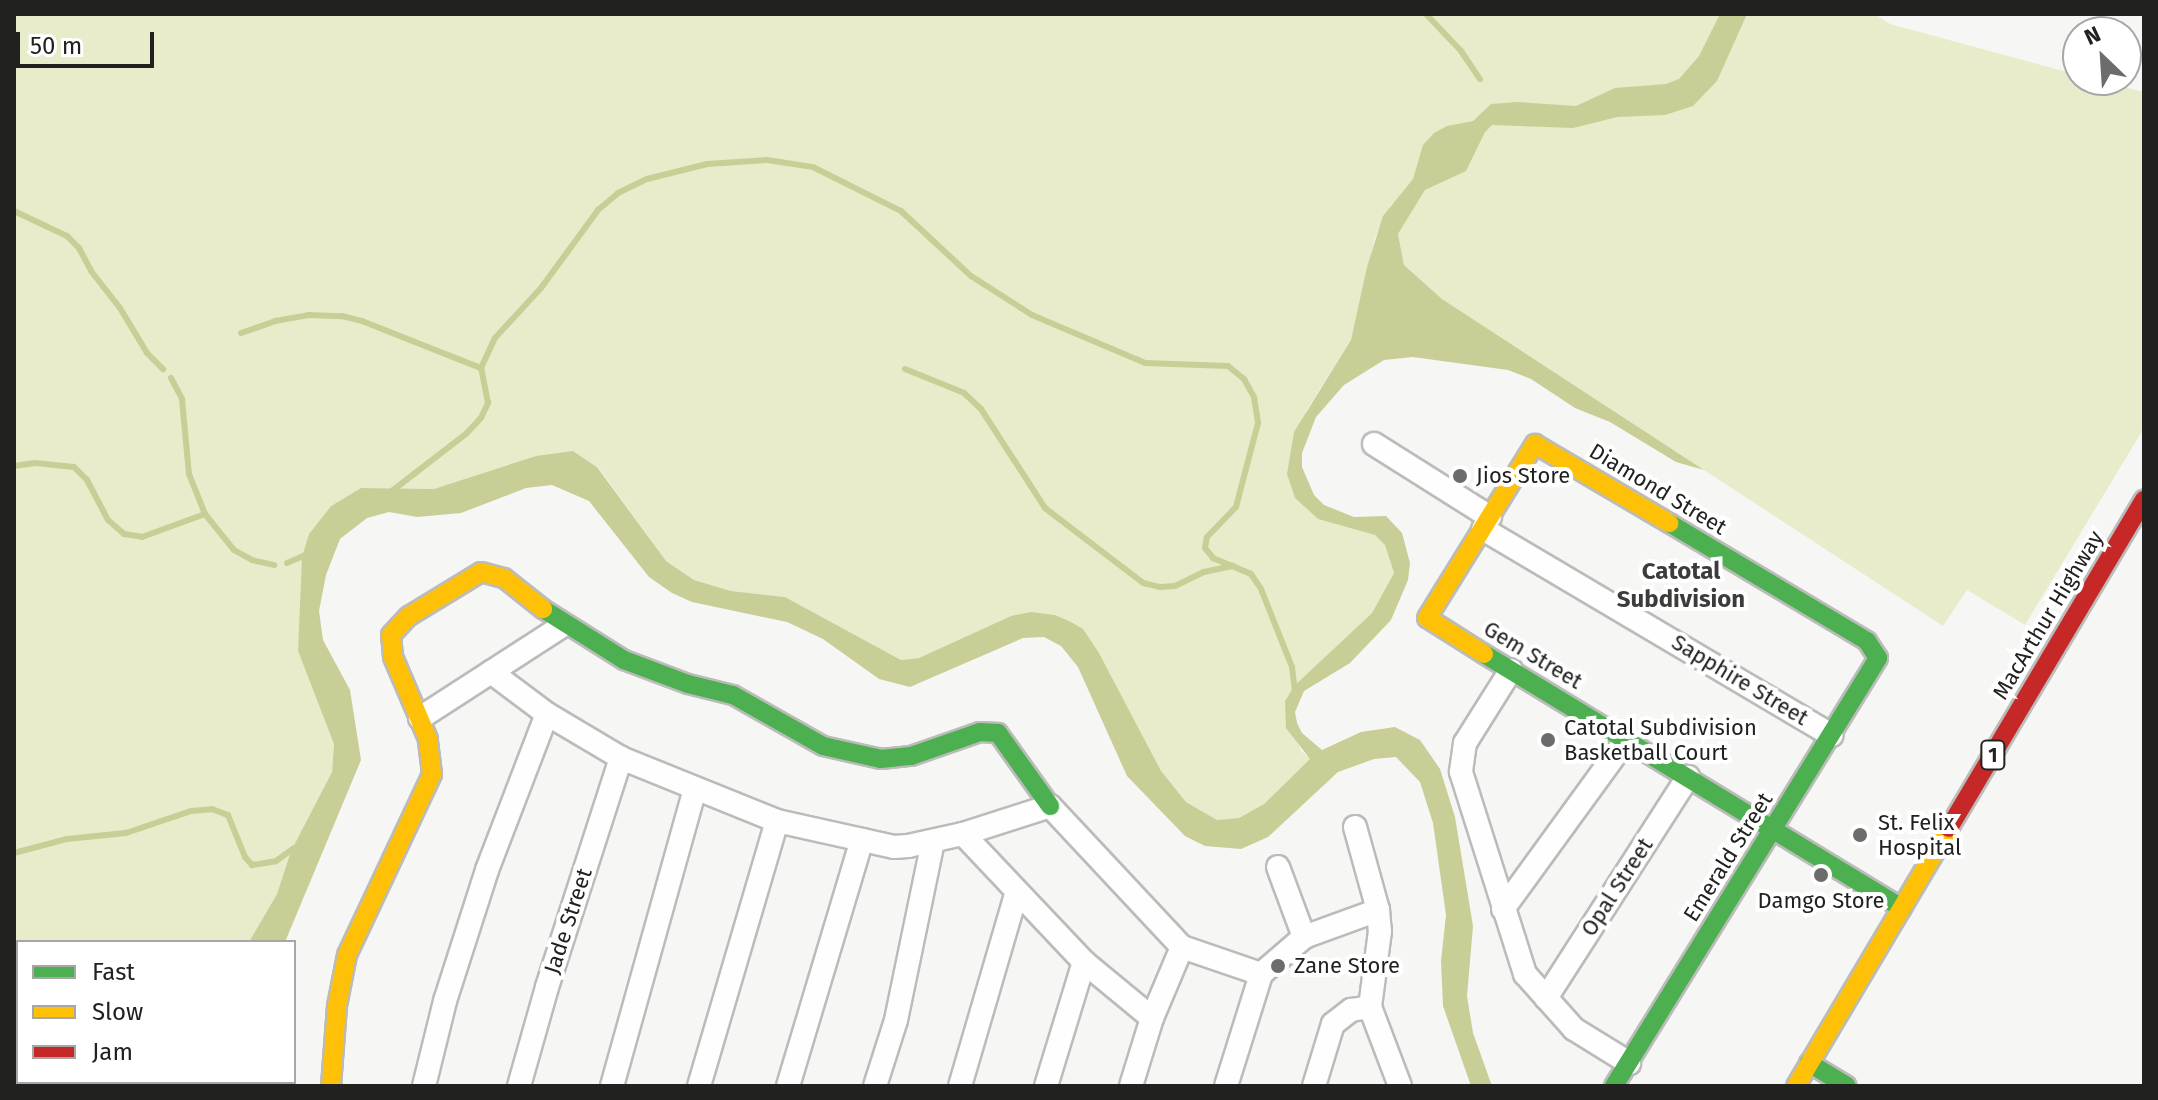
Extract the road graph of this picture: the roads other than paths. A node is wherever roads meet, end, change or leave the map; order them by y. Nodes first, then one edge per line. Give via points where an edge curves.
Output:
1 (1374, 444) dead end
2 (2144, 499) edge
3 (1486, 523) junction
4 (564, 625) junction
5 (1876, 652) joint
6 (1511, 670) junction
7 (491, 672) junction
8 (547, 714) junction
9 (420, 718) junction
10 (1832, 735) junction
11 (1626, 740) junction
12 (621, 758) junction
13 (1688, 777) junction
14 (695, 788) junction
15 (1050, 806) junction
16 (777, 821) junction
17 (1355, 827) dead end
18 (1774, 830) junction
19 (963, 834) junction
20 (862, 840) junction
21 (933, 842) junction
22 (1278, 867) dead end
23 (1016, 894) junction
24 (1902, 908) junction
25 (1503, 909) junction
26 (1378, 910) junction
27 (1304, 937) junction
28 (1182, 947) junction
29 (1084, 962) junction
30 (1261, 974) junction
31 (1546, 998) junction
32 (1370, 1007) junction
33 (1152, 1018) junction
34 (1629, 1063) junction
35 (1809, 1063) junction
36 (331, 1086) edge
37 (424, 1086) edge
38 (519, 1086) edge
39 (612, 1086) edge
40 (699, 1086) edge
41 (788, 1086) edge
42 (875, 1086) edge
43 (960, 1086) edge
44 (1046, 1086) edge
45 (1131, 1086) edge
46 (1226, 1086) edge
47 (1314, 1086) edge
48 (1400, 1086) edge
49 (1614, 1086) edge
50 (1796, 1086) edge
51 (1847, 1086) edge

1 - 3 street, Sapphire Street
2 - 24 main road, MacArthur Highway / 1
3 - 5 main road, Diamond Street via 1535,444 1867,641
3 - 6 main road, Gem Street via 1427,618
3 - 10 street, Sapphire Street
4 - 7 street
4 - 9 main road via 490,571 409,616 391,635 390,646
4 - 15 main road via 647,671 733,695 823,746 881,759 911,756 972,734 998,733
5 - 10 main road, Emerald Street via 1875,665
6 - 11 main road, Gem Street
6 - 25 street via 1465,743 1461,772
7 - 8 street
7 - 9 street
8 - 12 street
8 - 37 street via 487,870
9 - 36 main road via 432,774 347,955
10 - 18 main road, Emerald Street
11 - 13 main road, Gem Street
11 - 25 street
12 - 14 street
12 - 38 street, Jade Street
13 - 18 main road, Gem Street
13 - 31 street, Opal Street
14 - 16 street
14 - 39 street
15 - 19 street
15 - 28 street
16 - 20 street
16 - 40 street
17 - 26 street
18 - 24 main road, Gem Street
18 - 34 main road, Emerald Street
19 - 21 street
19 - 23 street
20 - 21 street via 894,847
20 - 41 street
21 - 42 street via 896,1020
22 - 27 street
23 - 29 street
23 - 43 street
24 - 35 main road, MacArthur Highway / 1
25 - 31 street via 1525,974
26 - 27 street
26 - 32 street via 1379,947
27 - 30 street
28 - 30 street
28 - 33 street
29 - 33 street
29 - 44 street
30 - 46 street
31 - 34 street via 1574,1029
32 - 47 street via 1351,1010 1333,1024
32 - 48 street
33 - 45 street
34 - 49 main road, Emerald Street
35 - 50 main road, MacArthur Highway / 1
35 - 51 main road

